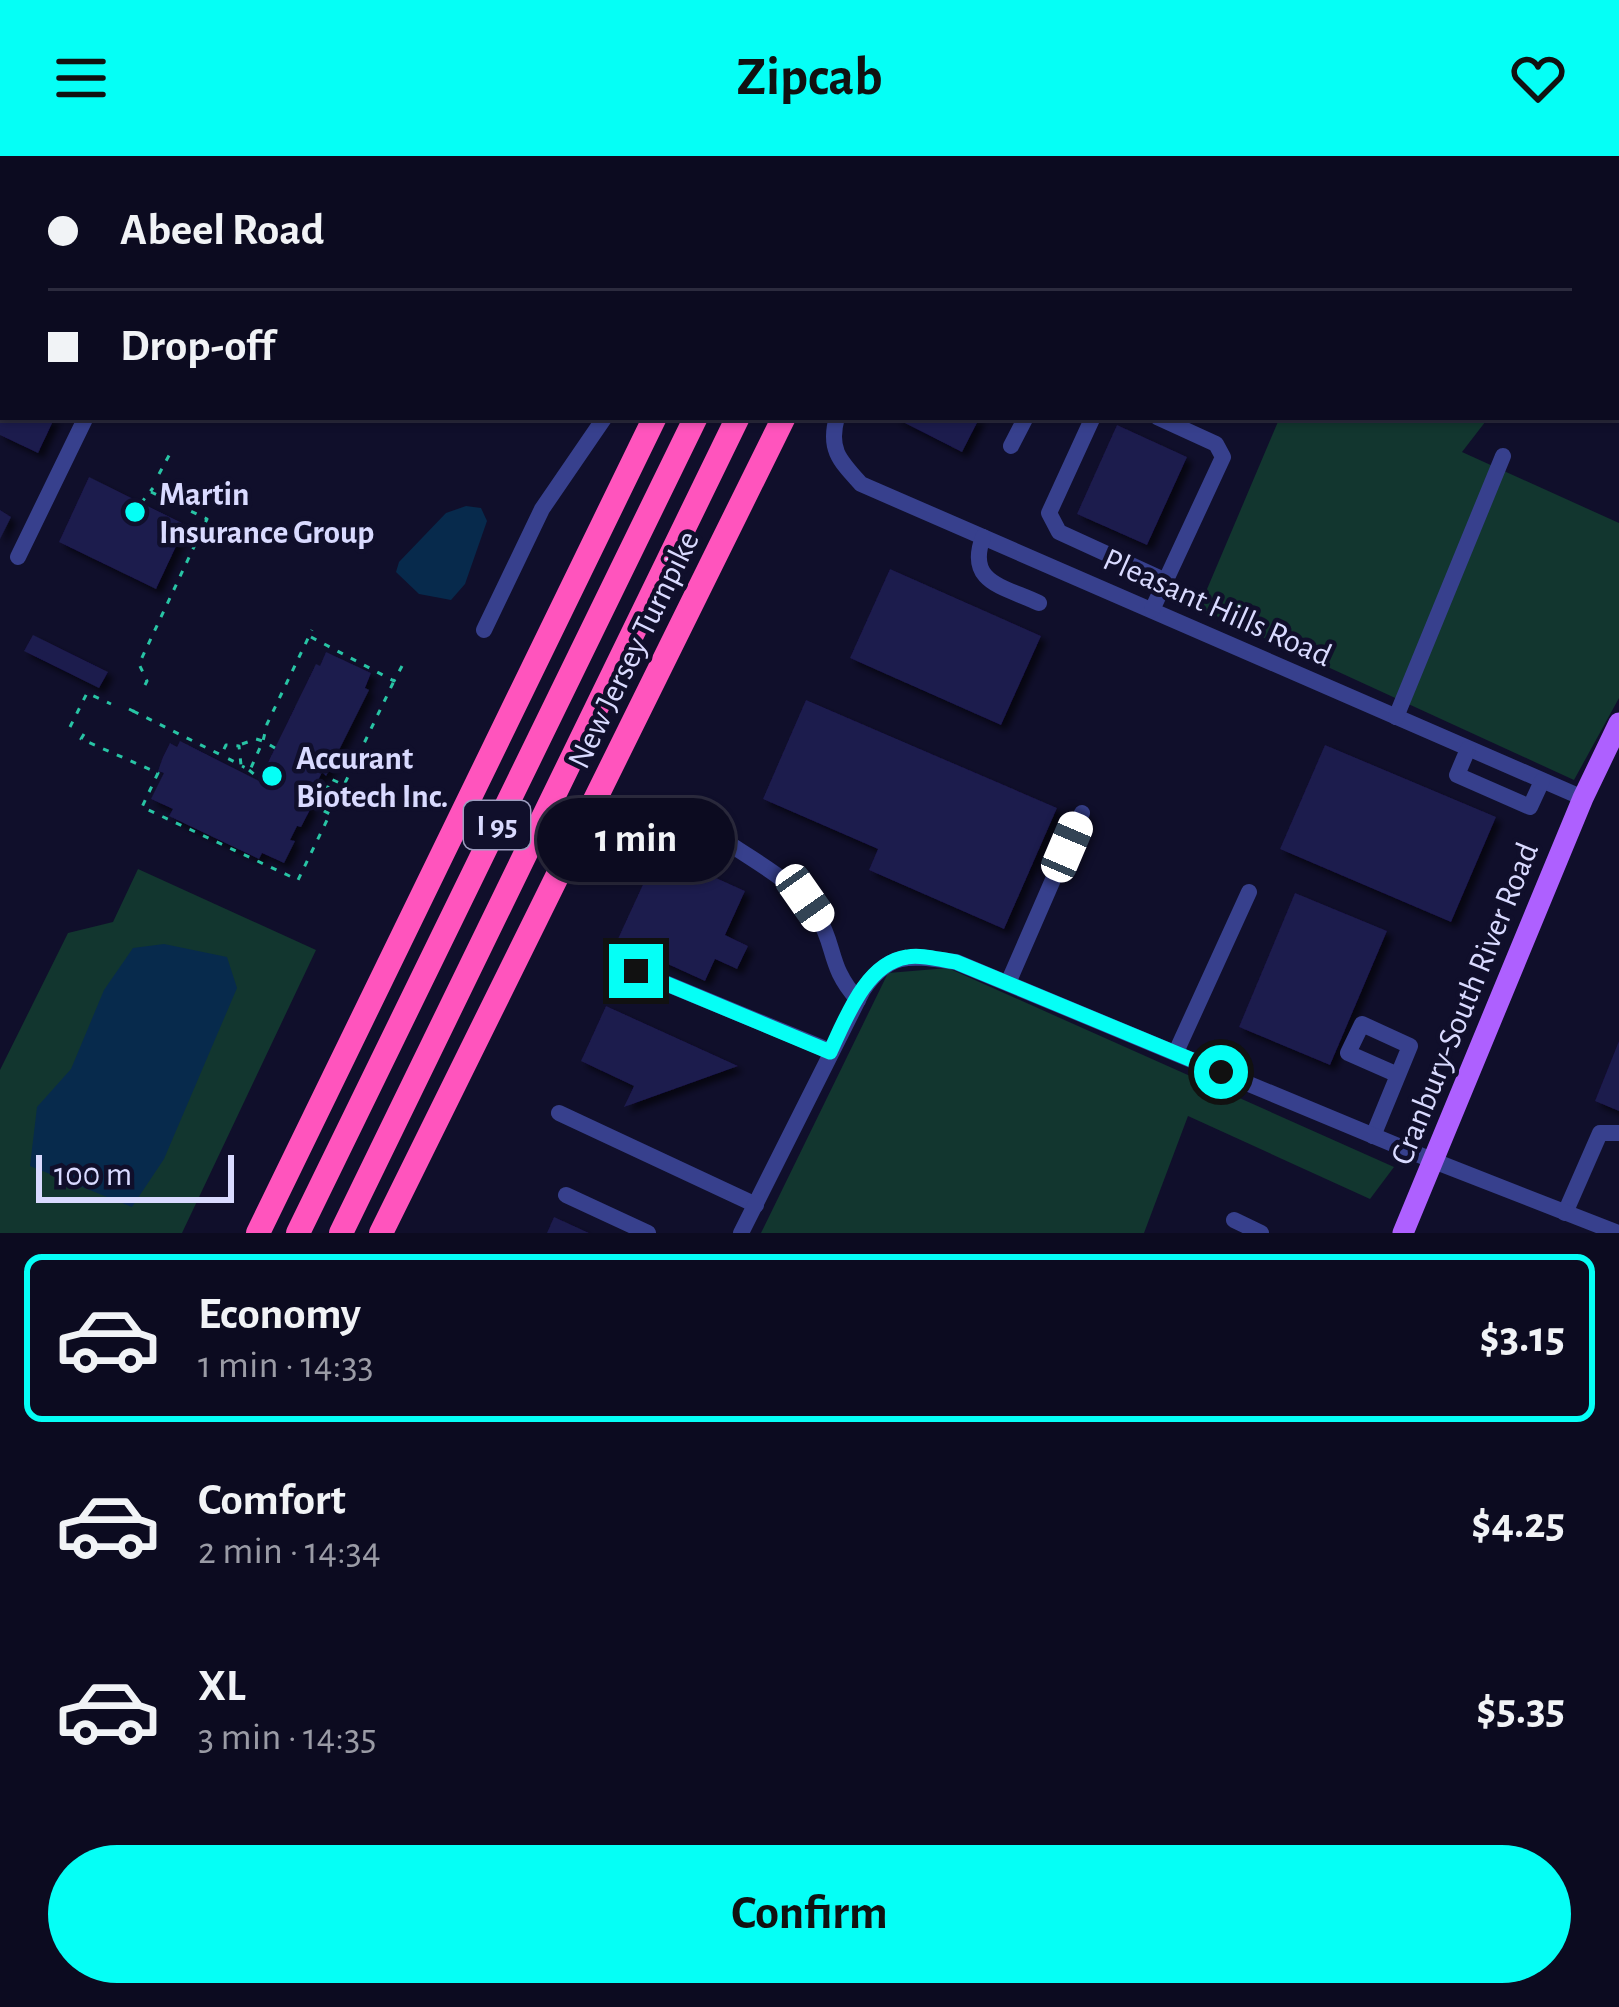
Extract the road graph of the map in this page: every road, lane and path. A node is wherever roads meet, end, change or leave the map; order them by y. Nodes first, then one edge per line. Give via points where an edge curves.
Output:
1 (85, 420) edge
2 (603, 420) edge
3 (654, 420) edge
4 (695, 420) edge
5 (737, 420) edge
6 (783, 420) edge
7 (835, 420) edge
8 (1024, 420) edge
9 (1092, 420) edge
10 (1164, 420) edge
11 (1011, 446) dead end
12 (172, 450) dead end
13 (1503, 456) dead end
14 (159, 474) dead end
15 (141, 503) dead end
16 (982, 537) junction
17 (18, 557) dead end
18 (1166, 581) junction
19 (1039, 603) dead end
20 (1152, 610) junction
21 (484, 630) dead end
22 (402, 666) dead end
23 (394, 681) junction
24 (145, 685) dead end
25 (136, 703) dead end
26 (111, 704) dead end
27 (1396, 717) junction
28 (1619, 723) edge
29 (70, 727) dead end
30 (84, 734) dead end
31 (263, 741) junction
32 (239, 746) junction
33 (275, 748) dead end
34 (1468, 749) junction
35 (221, 755) junction
36 (241, 765) junction
37 (250, 770) junction
38 (260, 779) dead end
39 (1542, 781) junction
40 (344, 785) junction
41 (314, 789) dead end
42 (325, 794) junction
43 (1583, 798) junction
44 (337, 800) junction
45 (357, 808) dead end
46 (1082, 813) dead end
47 (330, 814) junction
48 (724, 840) dead end
49 (1249, 892) dead end
50 (636, 971) dead end
51 (1008, 983) junction
52 (858, 1000) junction
53 (830, 1052) junction
54 (1176, 1052) junction
55 (1398, 1075) dead end
56 (559, 1113) dead end
57 (1616, 1132) edge
58 (1372, 1136) junction
59 (1434, 1161) junction
60 (566, 1195) dead end
61 (756, 1205) junction
62 (1565, 1213) junction
63 (1234, 1220) dead end
64 (257, 1233) edge
65 (298, 1233) edge
66 (341, 1233) edge
67 (381, 1233) edge
68 (648, 1233) edge
69 (741, 1233) edge
70 (1261, 1233) edge
71 (1403, 1233) edge
72 (1618, 1233) edge

1 - 17 street
2 - 21 street via 542,509
3 - 64 highway, I 95
4 - 65 highway, New Jersey Turnpike / I 95
5 - 66 highway, New Jersey Turnpike / I 95
6 - 67 highway, New Jersey Turnpike / I 95
7 - 16 street, Pleasant Hills Road via 831,444 860,484
8 - 11 street
9 - 18 street via 1049,513 1059,532
10 - 18 street via 1216,444 1223,457
12 - 14 path
13 - 27 street
15 - 24 path via 152,490 208,519 155,620 139,664
16 - 19 street via 978,569
16 - 20 street, Pleasant Hills Road
18 - 20 street
20 - 27 street, Pleasant Hills Road
22 - 23 path
23 - 31 path via 311,633
23 - 40 path
25 - 35 path via 131,710
26 - 29 path via 86,693
27 - 34 street, Pleasant Hills Road
28 - 43 main road, Cranbury-South River Road
30 - 47 path via 158,773 142,807 298,880
31 - 32 path
31 - 33 path
31 - 37 path
32 - 35 path via 226,745
32 - 36 path
34 - 39 street, Pleasant Hills Road
34 - 39 street via 1456,776 1530,808
35 - 36 path
36 - 37 path
37 - 38 path
39 - 43 street, Pleasant Hills Road
40 - 42 path via 331,779
40 - 44 path
41 - 42 path
42 - 44 path
42 - 47 path via 318,808
43 - 59 main road, Cranbury-South River Road
44 - 45 path
44 - 47 path
46 - 51 street
48 - 52 street via 805,898 841,981
49 - 54 street
50 - 53 street
51 - 52 street via 956,962 912,956 875,972
51 - 54 street
52 - 53 street
53 - 61 street
54 - 58 street
55 - 58 street
56 - 61 street
57 - 62 street via 1600,1133
58 - 59 street
59 - 62 street
59 - 71 main road, Cranbury-South River Road
60 - 68 street
61 - 69 street
62 - 72 street
63 - 70 street

